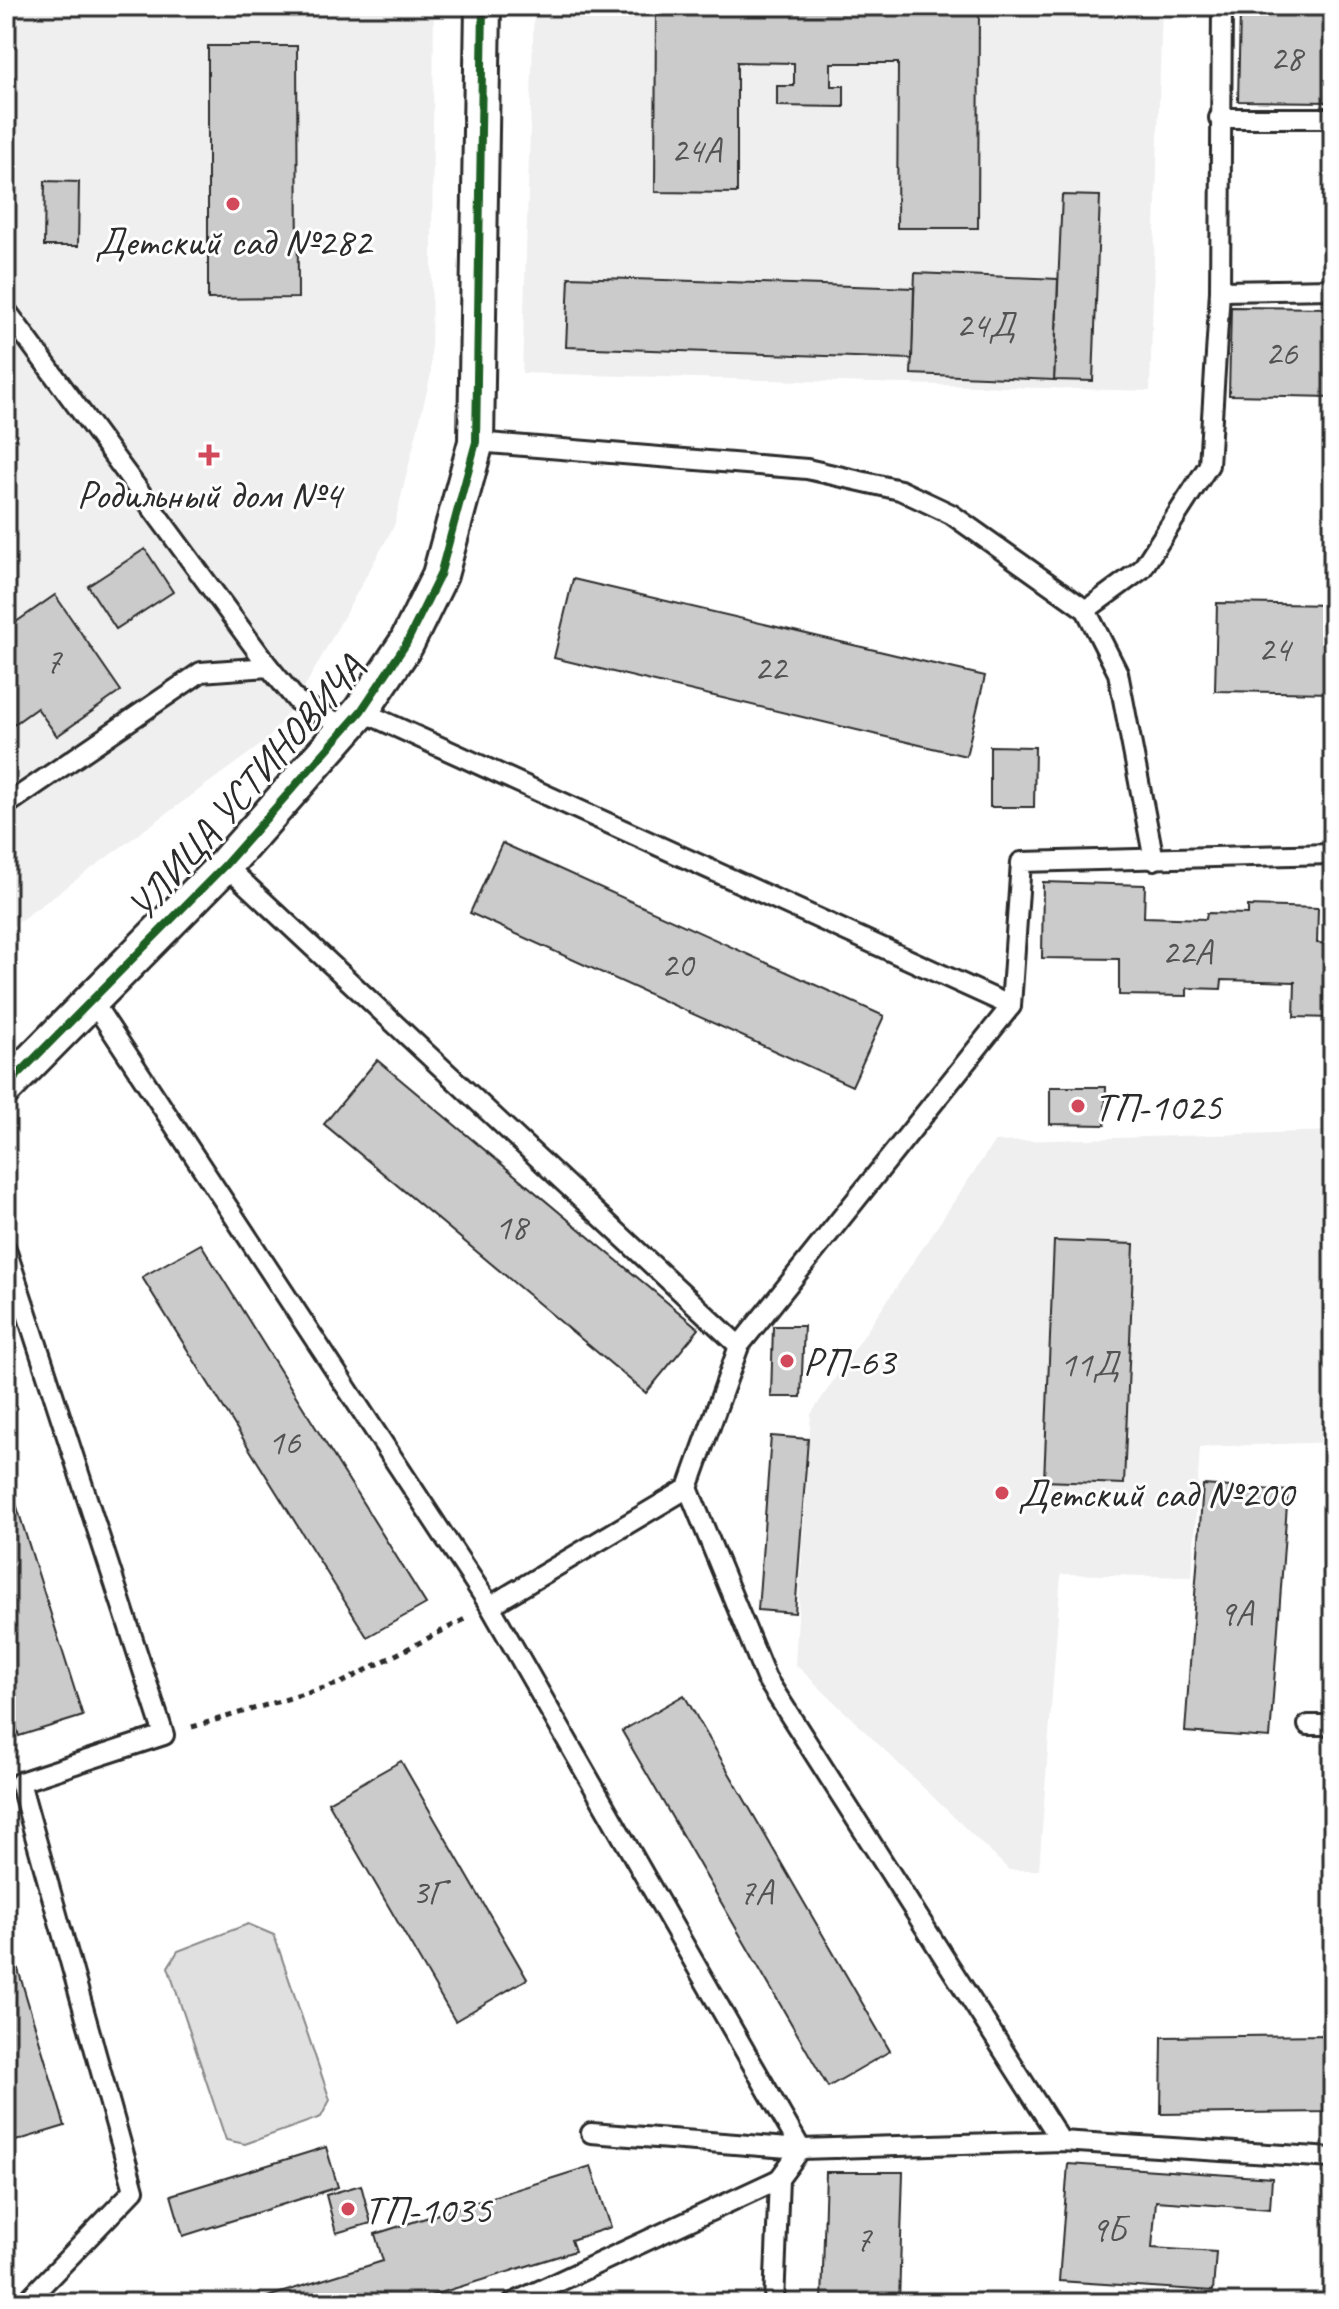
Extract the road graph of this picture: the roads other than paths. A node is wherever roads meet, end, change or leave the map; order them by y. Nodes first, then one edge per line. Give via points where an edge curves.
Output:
1 (483, 6) edge
2 (1222, 6) edge
3 (1219, 118) junction
4 (1333, 118) edge
5 (1333, 289) edge
6 (1220, 291) junction
7 (6, 310) edge
8 (476, 442) junction
9 (1086, 610) junction
10 (269, 667) junction
11 (354, 720) junction
12 (6, 805) edge
13 (1333, 854) edge
14 (1154, 860) junction
15 (225, 865) junction
16 (93, 1002) junction
17 (1011, 1006) junction
18 (6, 1087) edge
19 (6, 1249) edge
20 (739, 1346) junction
21 (688, 1488) junction
22 (490, 1606) junction
23 (1308, 1725) dead end
24 (1333, 1725) edge
25 (591, 2133) dead end
26 (1061, 2141) junction
27 (801, 2149) junction
28 (1333, 2158) edge
29 (779, 2179) junction
30 (25, 2303) edge
31 (513, 2303) edge
32 (774, 2303) edge

1 - 8 street, УЛИЦА УСТИНОВИЧА
2 - 3 lane
3 - 4 lane
3 - 6 lane
5 - 6 lane
6 - 9 lane via 1209,465 1142,569
7 - 10 lane
8 - 9 lane via 807,469 900,490 951,514
8 - 11 street, УЛИЦА УСТИНОВИЧА via 440,575 406,644
9 - 14 lane via 1118,673
10 - 11 lane via 297,701
10 - 12 lane via 201,672
11 - 15 street, УЛИЦА УСТИНОВИЧА
11 - 17 lane
13 - 14 lane
14 - 17 lane via 1021,862
15 - 16 street, УЛИЦА УСТИНОВИЧА
15 - 20 lane
16 - 18 street, УЛИЦА УСТИНОВИЧА
16 - 22 lane
17 - 20 lane
19 - 30 lane via 164,1735 20,1782 134,2190
20 - 21 lane
21 - 22 lane
21 - 26 lane via 766,1678
22 - 27 lane
23 - 24 lane
25 - 27 lane
26 - 27 lane
26 - 28 lane
27 - 29 lane
29 - 31 lane
29 - 32 lane

